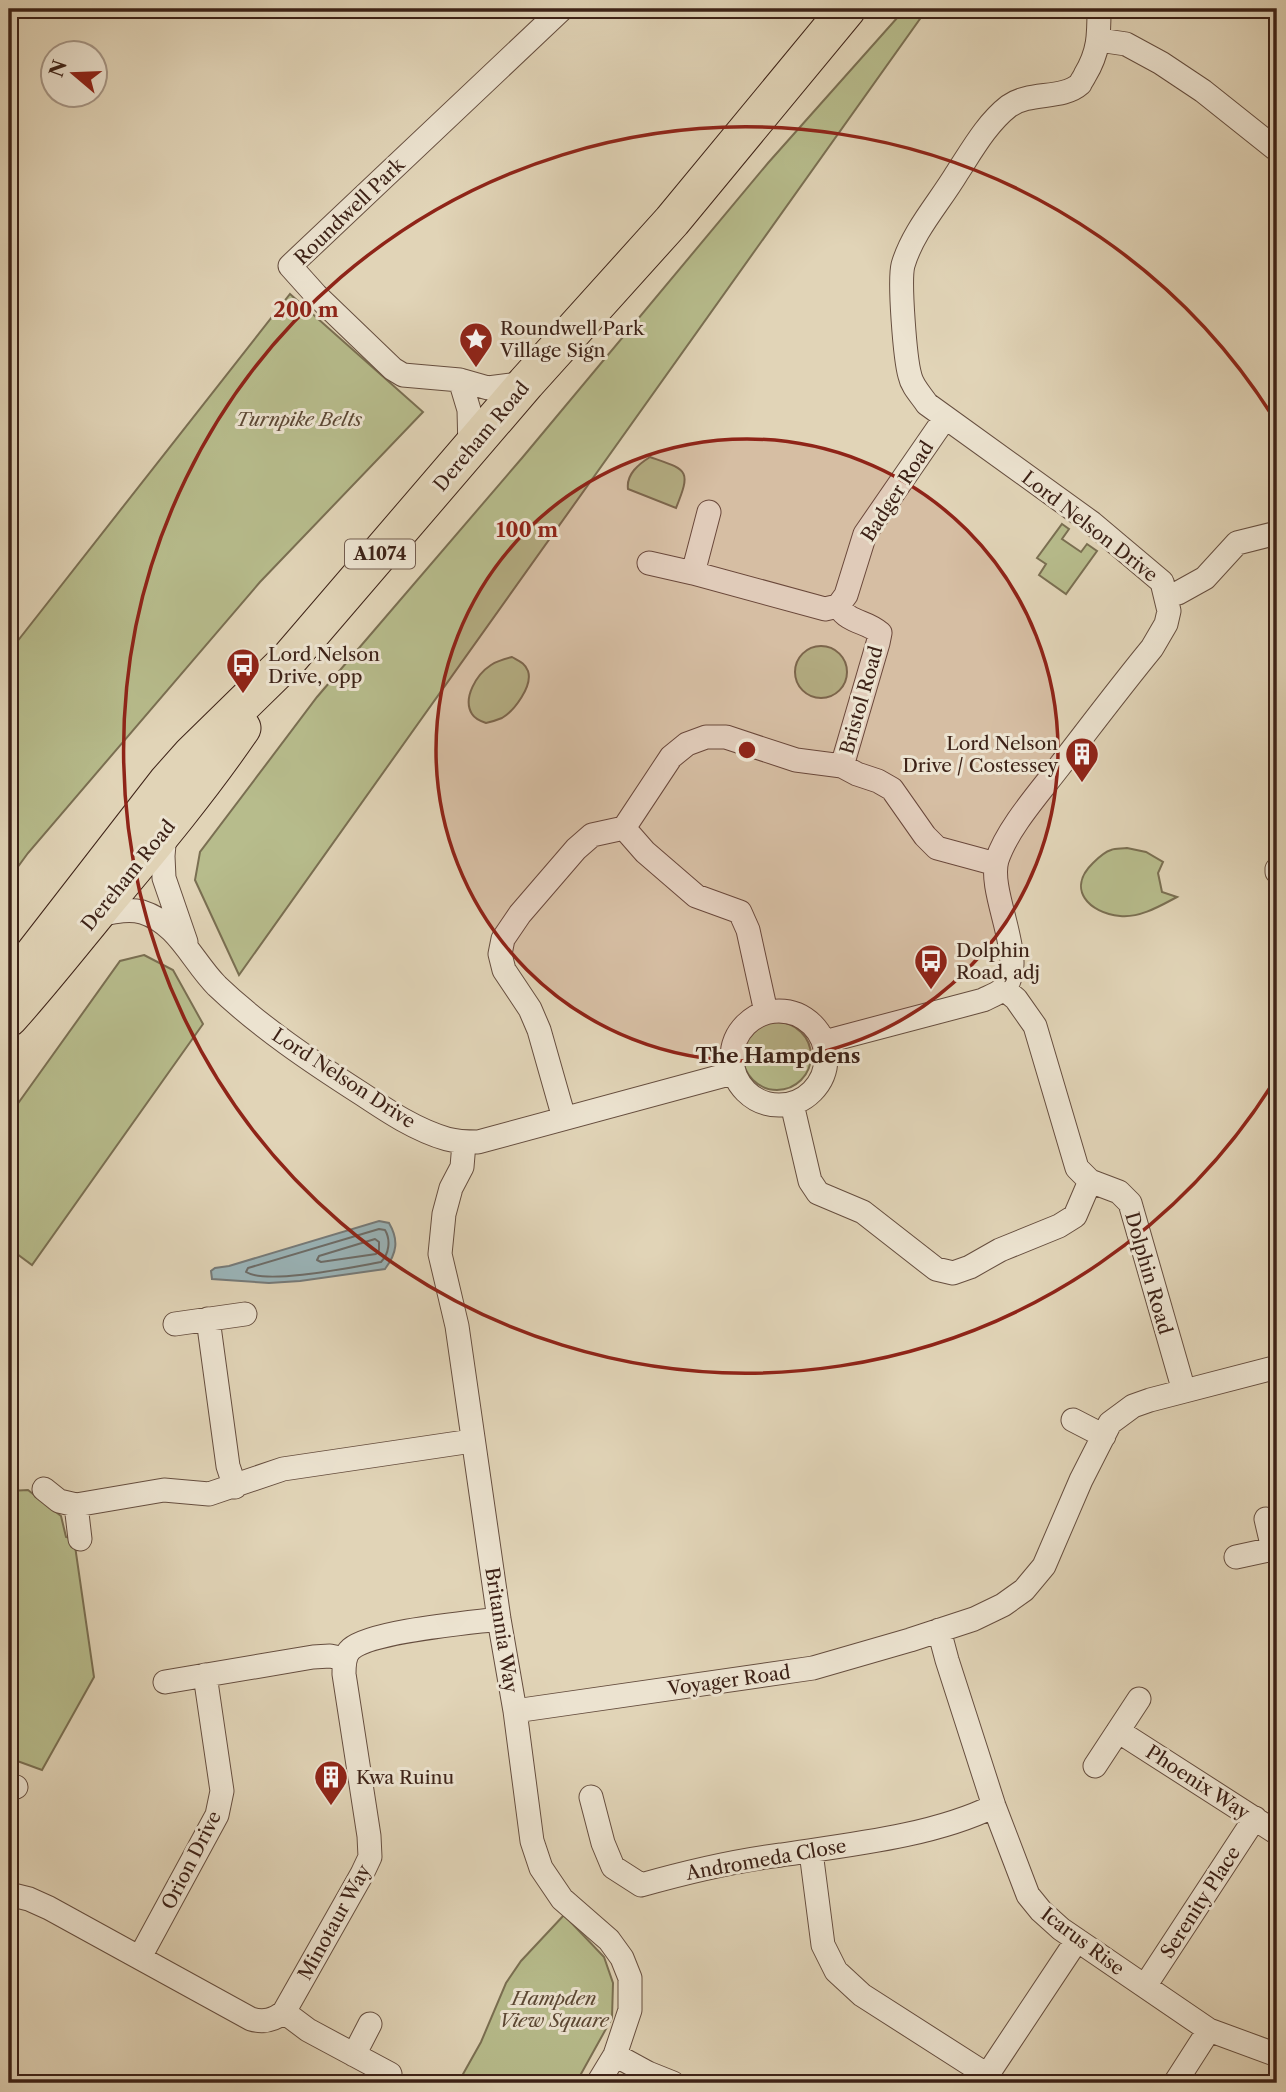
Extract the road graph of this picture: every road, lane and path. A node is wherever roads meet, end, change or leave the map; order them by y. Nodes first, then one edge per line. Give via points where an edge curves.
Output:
1 (562, 9) edge
2 (847, 9) edge
3 (859, 9) edge
4 (1099, 9) edge
5 (1099, 40) junction
6 (809, 54) junction
7 (1277, 150) edge
8 (460, 380) junction
9 (526, 383) junction
10 (945, 418) junction
11 (470, 450) junction
12 (709, 512) dead end
13 (1277, 533) edge
14 (649, 564) dead end
15 (693, 573) junction
16 (1167, 596) junction
17 (838, 606) junction
18 (290, 658) junction
19 (842, 766) junction
20 (624, 828) junction
21 (165, 830) junction
22 (996, 864) junction
23 (94, 916) junction
24 (187, 947) junction
25 (1003, 989) junction
26 (9, 991) edge
27 (765, 1012) junction
28 (9, 1018) edge
29 (824, 1042) junction
30 (733, 1073) junction
31 (793, 1104) junction
32 (564, 1118) junction
33 (464, 1143) junction
34 (1090, 1181) junction
35 (245, 1314) dead end
36 (208, 1319) junction
37 (175, 1324) dead end
38 (1277, 1367) edge
39 (1184, 1391) junction
40 (1073, 1420) dead end
41 (1104, 1436) junction
42 (472, 1441) junction
43 (235, 1487) junction
44 (44, 1489) dead end
45 (76, 1505) junction
46 (1266, 1519) dead end
47 (80, 1539) dead end
48 (1275, 1551) edge
49 (1236, 1557) dead end
50 (499, 1619) junction
51 (939, 1630) junction
52 (345, 1659) junction
53 (205, 1675) junction
54 (165, 1682) dead end
55 (1139, 1699) dead end
56 (515, 1711) junction
57 (1118, 1731) junction
58 (1095, 1766) dead end
59 (591, 1797) dead end
60 (994, 1806) junction
61 (1255, 1818) junction
62 (1277, 1833) edge
63 (811, 1852) junction
64 (9, 1894) edge
65 (1077, 1940) junction
66 (140, 1957) junction
67 (1145, 1986) junction
68 (284, 2012) junction
69 (370, 2024) dead end
70 (1209, 2030) junction
71 (354, 2054) junction
72 (615, 2055) junction
73 (1277, 2055) edge
74 (390, 2074) dead end
75 (984, 2079) edge
76 (598, 2083) edge
77 (673, 2083) edge
78 (1175, 2083) edge

1 - 8 street, Roundwell Park via 290,266 393,369 403,375
2 - 6 highway, Dereham Road / A1074
3 - 6 highway, Dereham Road / A1074
4 - 5 street
5 - 7 street via 1126,44 1161,63
5 - 10 street, Lord Nelson Drive via 1094,61 1080,84 1029,96 1010,105 991,124 913,242 902,267 910,378 927,404
6 - 9 highway, Dereham Road / A1074 via 672,221
8 - 9 street, Roundwell Park via 488,388
8 - 11 street via 469,410
9 - 11 highway, Dereham Road / A1074
10 - 16 street, Lord Nelson Drive via 1092,523 1162,582
10 - 17 street, Badger Road via 865,534 846,595
11 - 18 highway, Dereham Road / A1074
12 - 15 street
13 - 16 street via 1237,543 1205,578
14 - 15 street
15 - 17 street via 825,609
16 - 22 street, Lord Nelson Drive via 1170,611 1152,648 1039,793 1004,843
17 - 19 street, Bristol Road via 853,621 873,626 880,633
18 - 21 highway, Dereham Road / A1074 via 218,764
18 - 26 highway, Dereham Road / A1074 via 167,782
19 - 20 street, Bristol Road via 796,760 726,737 706,737 671,757
19 - 22 street, Bristol Road via 892,789 937,848
20 - 27 street via 696,896 740,912
20 - 32 street via 592,835 584,842 503,939 504,970 539,1030
21 - 23 highway, Dereham Road / A1074
21 - 24 street, Lord Nelson Drive via 164,878
22 - 25 street via 996,886 1013,959
23 - 24 street, Lord Nelson Drive via 142,912 162,922
23 - 28 highway, Dereham Road / A1074
24 - 33 street, Lord Nelson Drive via 215,984 336,1078 406,1122
25 - 29 street via 983,1000
25 - 34 street via 1035,1026 1071,1153
27 - 29 street via 790,1011 811,1022
27 - 30 street via 744,1025 732,1047
29 - 31 street via 826,1068 814,1090
30 - 31 street via 746,1093 768,1105
30 - 32 street, Lord Nelson Drive
31 - 34 street via 810,1181 818,1192 863,1212 936,1269 953,1273 1059,1226 1075,1216
32 - 33 street, Lord Nelson Drive
33 - 42 street, Britannia Way via 462,1167 444,1214 440,1254 457,1326
34 - 39 street, Dolphin Road via 1119,1192 1130,1203
35 - 36 street
36 - 37 street
36 - 43 street via 228,1466
38 - 39 street
39 - 41 street via 1133,1406 1110,1423
40 - 41 street
41 - 51 street via 1038,1574 1003,1605
42 - 43 street via 283,1469
42 - 50 street, Britannia Way
43 - 45 street via 209,1494 164,1490
44 - 45 street via 59,1501
45 - 47 street
46 - 48 street
48 - 49 street
50 - 52 street via 376,1637 351,1649
50 - 56 street, Britannia Way
51 - 56 street, Voyager Road via 813,1668
51 - 60 street, Icarus Rise
52 - 53 street via 313,1657
52 - 68 street, Minotaur Way via 369,1857
53 - 54 street
53 - 66 street, Orion Drive via 222,1791 217,1815
55 - 57 street
56 - 72 street, Britannia Way via 532,1841 541,1868 562,1899 609,1940 630,1978 630,2010
57 - 58 street
57 - 61 street, Phoenix Way
59 - 63 street, Andromeda Close via 613,1867 640,1885 717,1865
60 - 63 street, Andromeda Close via 935,1828
60 - 65 street, Icarus Rise via 1028,1895
61 - 62 street, Phoenix Way
61 - 67 street, Serenity Place
63 - 75 street via 823,1945 836,1971 862,1995
64 - 66 street via 49,1908
65 - 67 street, Icarus Rise
65 - 75 street
66 - 68 street via 258,2022
67 - 70 street, Icarus Rise
68 - 71 street
69 - 71 street
70 - 73 street, Icarus Rise
70 - 78 street
71 - 74 street
72 - 76 street, Britannia Way
72 - 77 street

